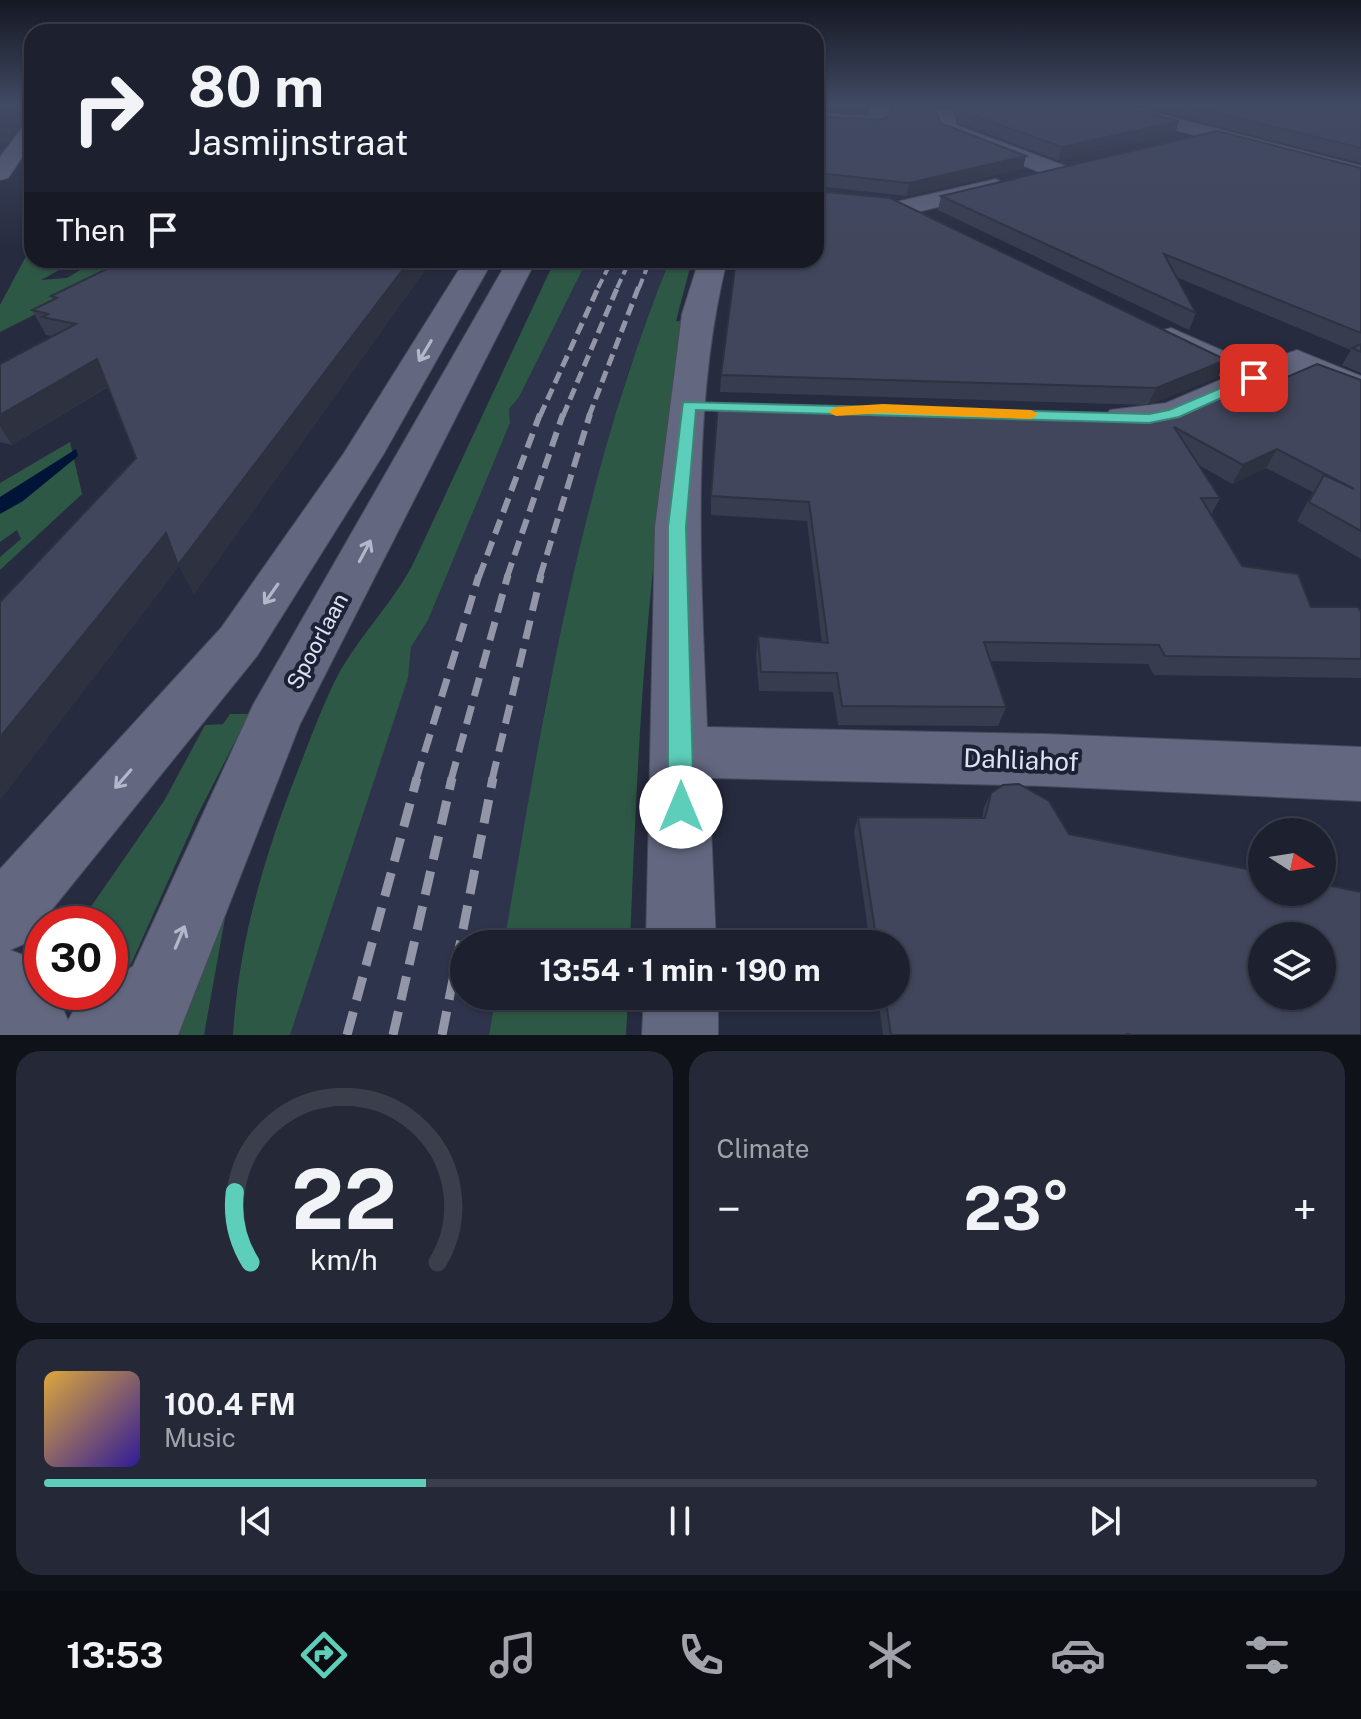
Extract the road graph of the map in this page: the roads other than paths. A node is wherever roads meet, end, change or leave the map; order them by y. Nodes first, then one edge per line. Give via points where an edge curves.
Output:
1 (11, 153) edge
2 (1006, 153) edge
3 (1289, 153) edge
4 (0, 173) edge
5 (1361, 173) edge
6 (948, 228) edge
7 (478, 268) edge
8 (514, 268) edge
9 (711, 268) edge
10 (471, 312) junction
11 (1146, 325) edge
12 (1254, 378) junction
13 (1361, 390) edge
14 (1091, 417) edge
15 (681, 752) junction
16 (1361, 774) edge
17 (0, 920) edge
18 (681, 930) edge
19 (0, 982) edge
20 (681, 1010) edge
21 (148, 1014) edge
22 (36, 1035) edge
23 (100, 1035) edge
24 (680, 1035) edge

1 - 4 street
2 - 6 street via 1068,170 891,204
3 - 5 street
7 - 10 street, Spoorlaan
8 - 10 street, Spoorlaan
9 - 15 street via 698,314 705,406 677,527
10 -> 17 street, Spoorlaan via 363,455 239,642
21 -> 10 street, Spoorlaan via 273,722
11 - 12 street
12 - 13 street via 1297,360
12 - 14 street via 1173,414 1149,419
15 - 16 street, Dahliahof
15 - 18 street
19 - 22 street via 15,1013
20 - 24 street
21 - 23 street

